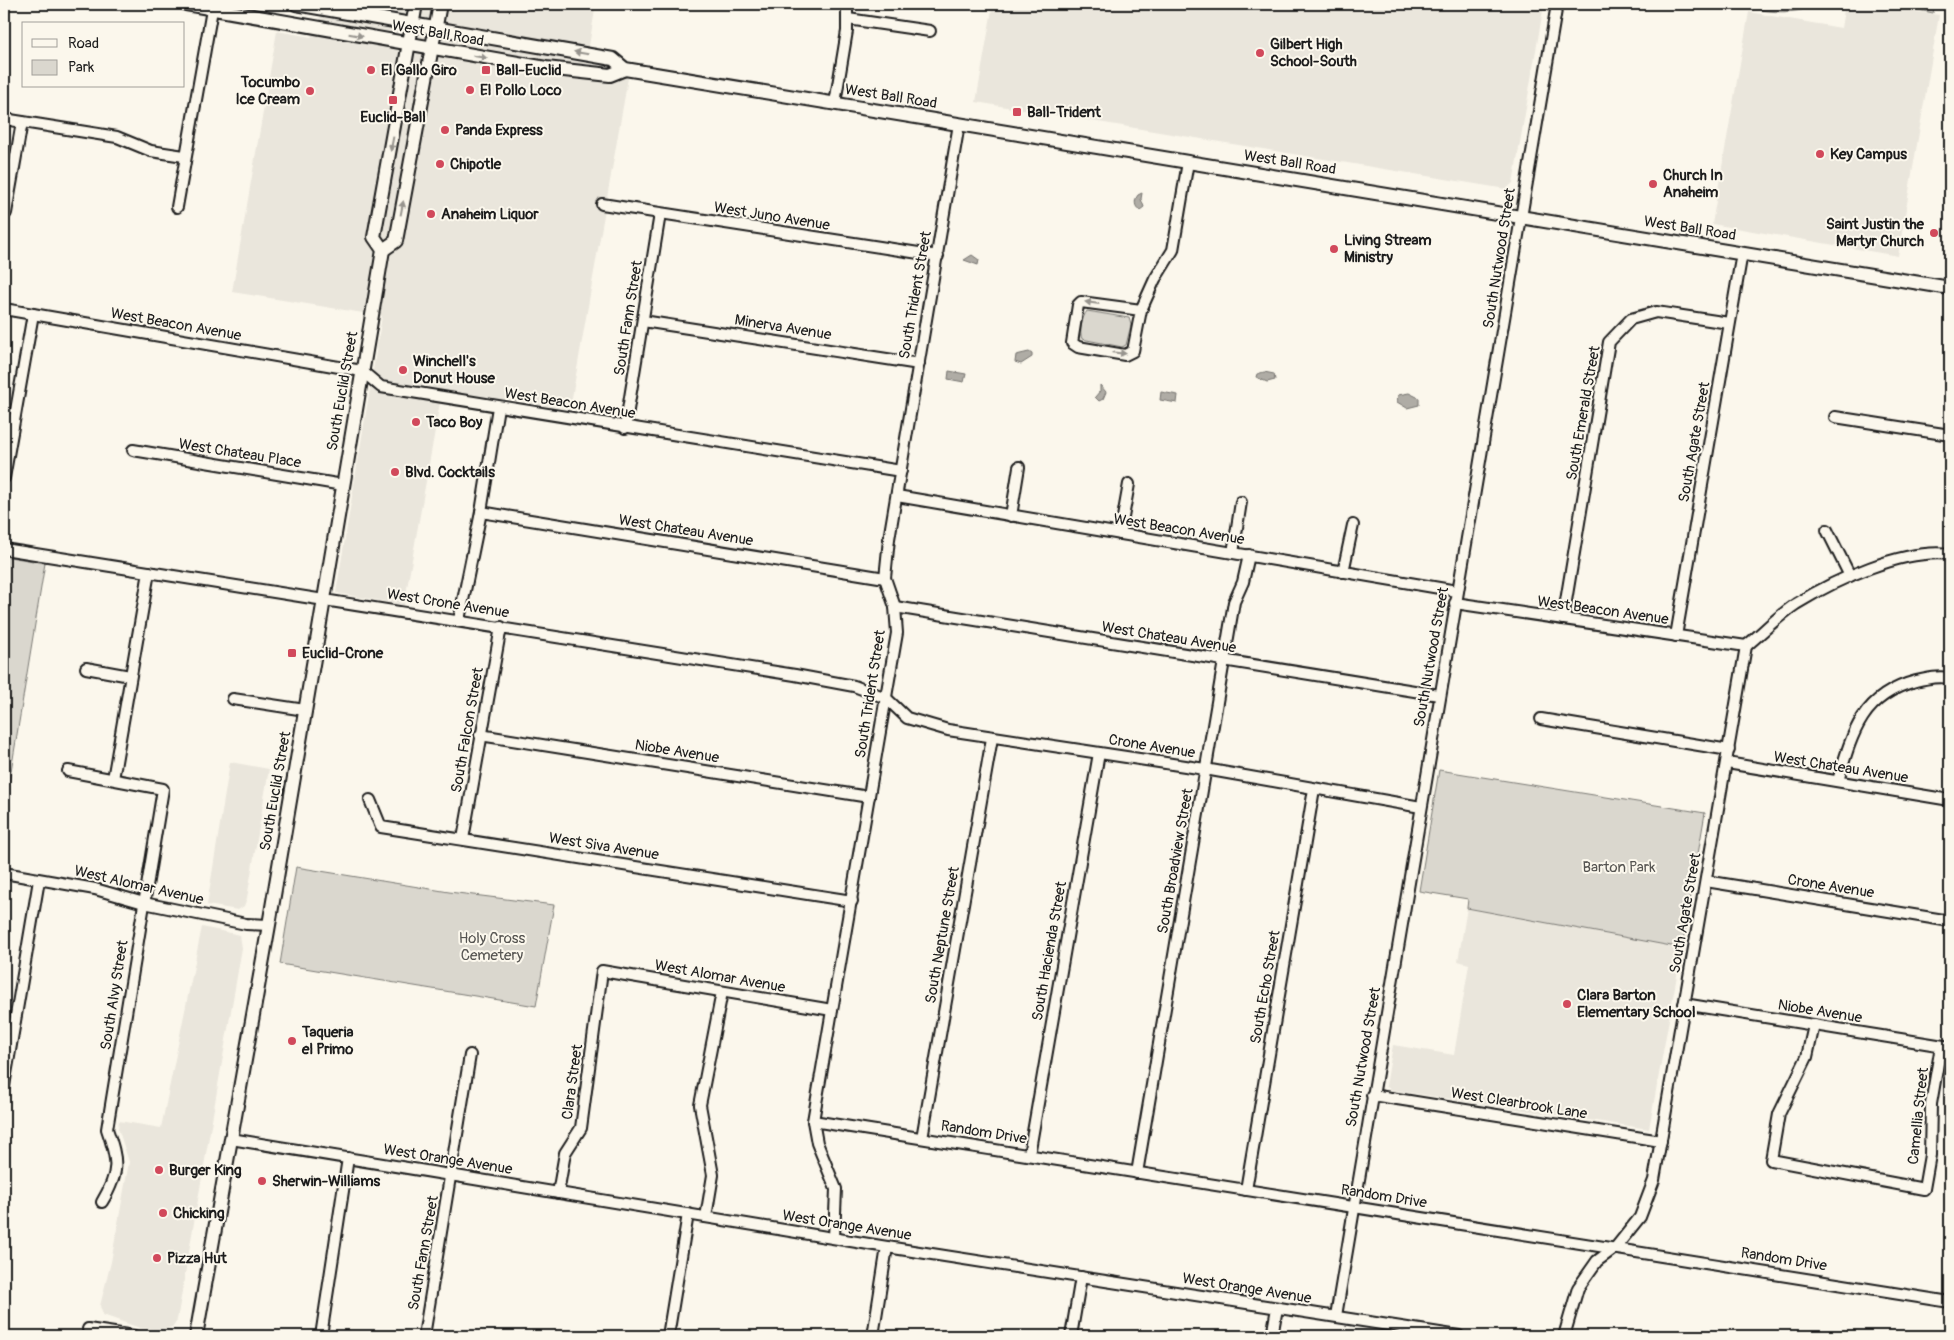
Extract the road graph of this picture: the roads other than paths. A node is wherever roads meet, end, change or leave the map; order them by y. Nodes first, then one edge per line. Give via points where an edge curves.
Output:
1 (186, 4) edge
2 (296, 4) edge
3 (416, 4) edge
4 (440, 4) edge
5 (847, 4) edge
6 (1557, 4) edge
7 (212, 6) edge
8 (848, 19) junction
9 (413, 23) junction
10 (436, 28) junction
11 (930, 31) dead end
12 (409, 44) junction
13 (432, 48) junction
14 (626, 69) junction
15 (835, 104) junction
16 (4, 119) edge
17 (22, 122) junction
18 (959, 124) junction
19 (184, 156) junction
20 (1188, 162) junction
21 (602, 204) dead end
22 (177, 207) dead end
23 (6, 213) dead end
24 (660, 214) junction
25 (1520, 216) junction
26 (383, 250) junction
27 (1742, 253) junction
28 (938, 256) junction
29 (1950, 288) edge
30 (4, 309) edge
31 (1141, 310) junction
32 (33, 314) junction
33 (643, 321) junction
34 (1730, 323) junction
35 (919, 364) junction
36 (362, 371) junction
37 (498, 407) junction
38 (1835, 417) dead end
39 (625, 428) junction
40 (8, 429) edge
41 (1950, 435) edge
42 (133, 450) dead end
43 (1019, 467) dead end
44 (901, 471) junction
45 (4, 478) edge
46 (1129, 484) dead end
47 (343, 485) junction
48 (897, 496) junction
49 (1241, 502) dead end
50 (482, 512) junction
51 (1011, 516) junction
52 (1353, 525) dead end
53 (1827, 530) dead end
54 (1120, 534) junction
55 (4, 549) edge
56 (1232, 553) junction
57 (1950, 554) edge
58 (1249, 555) junction
59 (149, 572) junction
60 (1343, 572) junction
61 (1850, 576) junction
62 (885, 578) junction
63 (1457, 592) junction
64 (324, 599) junction
65 (1455, 603) junction
66 (895, 607) junction
67 (1563, 619) junction
68 (459, 620) junction
69 (500, 627) junction
70 (1676, 636) junction
71 (1746, 646) junction
72 (1223, 661) junction
73 (86, 668) dead end
74 (130, 676) junction
75 (1950, 678) edge
76 (1439, 695) junction
77 (886, 698) junction
78 (233, 699) dead end
79 (305, 710) junction
80 (1542, 719) dead end
81 (480, 735) junction
82 (992, 738) junction
83 (1729, 750) junction
84 (1099, 753) junction
85 (1727, 763) junction
86 (1205, 769) junction
87 (68, 771) dead end
88 (113, 779) junction
89 (1838, 781) junction
90 (1314, 789) junction
91 (869, 797) junction
92 (370, 800) dead end
93 (1950, 800) edge
94 (1421, 807) junction
95 (463, 839) junction
96 (4, 874) edge
97 (39, 880) junction
98 (1706, 881) junction
99 (852, 901) junction
100 (144, 903) junction
101 (1950, 921) edge
102 (268, 925) junction
103 (602, 971) joint
104 (722, 992) junction
105 (1684, 1004) junction
106 (832, 1010) junction
107 (1814, 1025) junction
108 (1946, 1047) edge
109 (470, 1055) dead end
110 (4, 1086) edge
111 (1372, 1095) junction
112 (813, 1121) junction
113 (922, 1138) junction
114 (231, 1139) junction
115 (1662, 1141) junction
116 (1029, 1154) junction
117 (348, 1158) junction
118 (1137, 1173) junction
119 (452, 1175) junction
120 (1246, 1190) junction
121 (558, 1192) junction
122 (102, 1202) dead end
123 (1353, 1206) junction
124 (688, 1214) junction
125 (706, 1217) junction
126 (834, 1238) junction
127 (887, 1247) junction
128 (1616, 1247) junction
129 (1081, 1277) junction
130 (1950, 1302) edge
131 (1278, 1308) junction
132 (1336, 1316) junction
133 (88, 1329) dead end
134 (134, 1336) edge
135 (196, 1336) edge
136 (321, 1336) edge
137 (424, 1336) edge
138 (668, 1336) edge
139 (873, 1336) edge
140 (1071, 1336) edge
141 (1272, 1336) edge
142 (1459, 1336) edge
143 (1564, 1336) edge

1 - 7 main road, West Ball Road
2 - 9 main road, West Ball Road
3 - 9 main road, South Euclid Street
4 - 10 main road, South Euclid Street
5 - 8 street
6 - 25 street, South Nutwood Street
7 -> 12 main road, West Ball Road
7 - 19 street
8 - 11 street
8 - 15 street
9 - 10 main road, West Ball Road
9 - 12 main road, South Euclid Street
10 - 13 main road, South Euclid Street
14 -> 10 main road, West Ball Road via 613,59
12 - 13 main road, West Ball Road
12 -> 26 main road, South Euclid Street via 374,237
13 -> 14 main road, West Ball Road via 546,68 610,75
26 -> 13 main road, South Euclid Street via 396,240
14 - 15 main road, West Ball Road
15 - 18 main road, West Ball Road
16 - 17 street
17 - 19 street via 117,137 151,151
17 - 23 street
18 - 20 main road, West Ball Road
18 - 28 street, South Trident Street
19 - 22 street
20 - 25 main road, West Ball Road
20 - 31 street via 1173,250
21 - 24 street, West Juno Avenue
24 - 28 street, West Juno Avenue
24 - 33 street, South Fann Street
25 - 27 main road, West Ball Road
25 - 63 street, South Nutwood Street
26 - 36 main road, South Euclid Street
27 - 29 main road, West Ball Road
27 - 34 street, South Agate Street
28 - 35 street, South Trident Street
30 - 32 street, West Beacon Avenue
31 -> 31 street via 1081,302 1072,343 1078,347 1130,354
32 - 36 street, West Beacon Avenue
32 - 40 street
33 - 35 street, Minerva Avenue
33 - 39 street, South Fann Street
34 - 67 street, South Emerald Street via 1656,312 1631,319 1609,342
34 - 70 street, South Agate Street
35 - 44 street, South Trident Street
36 - 37 street, West Beacon Avenue via 381,387
36 - 47 main road, South Euclid Street
37 - 39 street, West Beacon Avenue
37 - 50 street
38 - 41 street
39 - 44 street, West Beacon Avenue
40 - 45 street
42 - 47 street, West Chateau Place
43 - 51 street
44 - 48 street, South Trident Street
46 - 54 street
47 - 64 main road, South Euclid Street
48 - 51 street, West Beacon Avenue
48 - 62 street, South Trident Street
49 - 56 street
50 - 62 street, West Chateau Avenue
50 - 68 street
51 - 54 street, West Beacon Avenue
52 - 60 street
53 - 61 street
54 - 56 street, West Beacon Avenue
55 - 59 street, West Crone Avenue
56 - 58 street, West Beacon Avenue
57 - 61 street via 1894,560
58 - 60 street, West Beacon Avenue
58 - 72 street, South Broadview Street via 1234,602
59 - 64 street, West Crone Avenue
59 - 74 street
60 - 63 street, West Beacon Avenue
61 - 71 street via 1795,605
62 - 66 street, South Trident Street
63 - 65 street, South Nutwood Street
64 - 68 street, West Crone Avenue
64 - 79 main road, South Euclid Street
65 - 67 street, West Beacon Avenue
65 - 76 street, South Nutwood Street
66 - 72 street, West Chateau Avenue
66 - 77 street, South Trident Street via 897,633
67 - 70 street, West Beacon Avenue
68 - 69 street, West Crone Avenue
69 - 77 street, West Crone Avenue via 844,684
69 - 81 street, South Falcon Street
70 - 71 street, West Beacon Avenue
71 - 83 street, South Agate Street
72 - 76 street, West Chateau Avenue
72 - 86 street, South Broadview Street
73 - 74 street
74 - 88 street
75 - 89 street via 1938,676 1903,685 1872,704 1852,735
76 - 94 street, South Nutwood Street
77 - 82 street, Crone Avenue via 907,718
77 - 91 street, South Trident Street
78 - 79 street
79 - 102 main road, South Euclid Street
80 - 83 street
81 - 91 street, Niobe Avenue
81 - 95 street, South Falcon Street
82 - 84 street, Crone Avenue
82 - 113 street, South Neptune Street
83 - 85 street, South Agate Street
84 - 86 street, Crone Avenue
84 - 116 street, South Hacienda Street
85 - 89 street, West Chateau Avenue
85 - 98 street, South Agate Street
86 - 90 street, Crone Avenue
86 - 118 street, South Broadview Street
87 - 88 street
88 - 100 street, South Alvy Street via 164,788
89 - 93 street, West Chateau Avenue
90 - 94 street, Crone Avenue
90 - 120 street, South Echo Street
91 - 99 street, South Trident Street
92 - 95 street, West Siva Avenue via 381,827
94 - 111 street, South Nutwood Street
95 - 99 street, West Siva Avenue
96 - 97 street, West Alomar Avenue
97 - 100 street, West Alomar Avenue via 95,888
97 - 110 street
98 - 101 street, Crone Avenue
98 - 105 street, South Agate Street
99 - 106 street, South Trident Street
100 - 102 street, West Alomar Avenue via 246,924
100 - 122 street, South Alvy Street via 107,1129 116,1156 114,1182
102 - 114 main road, South Euclid Street
103 - 104 street, West Alomar Avenue
103 - 121 street, Clara Street via 581,1128 565,1153
104 - 106 street, West Alomar Avenue
104 - 125 street via 700,1105 713,1174
105 - 107 street, Niobe Avenue
105 - 115 street, South Agate Street
106 - 112 street, South Trident Street
107 - 108 street, Niobe Avenue
107 - 108 street, Camellia Street via 1807,1057 1779,1114 1771,1160 1924,1188 1930,1156 1931,1104
109 - 119 street, South Fann Street
111 - 115 street, West Clearbrook Lane
111 - 123 street, South Nutwood Street
112 - 113 street, Random Drive
112 - 126 street, South Trident Street via 836,1189
113 - 116 street, Random Drive
114 - 117 street, West Orange Avenue
114 - 135 main road, South Euclid Street
115 - 128 street, South Agate Street via 1654,1180 1640,1217
116 - 118 street, Random Drive
117 - 119 street, West Orange Avenue
117 - 136 street
118 - 120 street, Random Drive
119 - 121 street, West Orange Avenue
119 - 137 street, South Fann Street
120 - 123 street, Random Drive
121 - 124 street, West Orange Avenue
123 - 128 street, Random Drive
123 - 132 street, South Nutwood Street
124 - 125 street, West Orange Avenue
124 - 138 street
125 - 126 street, West Orange Avenue
126 - 127 street, West Orange Avenue
127 - 129 street, West Orange Avenue
127 - 139 street
128 - 130 street, Random Drive
128 - 143 street, South Agate Street via 1597,1261 1578,1288
129 - 131 street, West Orange Avenue
129 - 140 street
131 - 132 street, West Orange Avenue
131 - 141 street
132 - 142 street, West Orange Avenue
133 - 134 street

